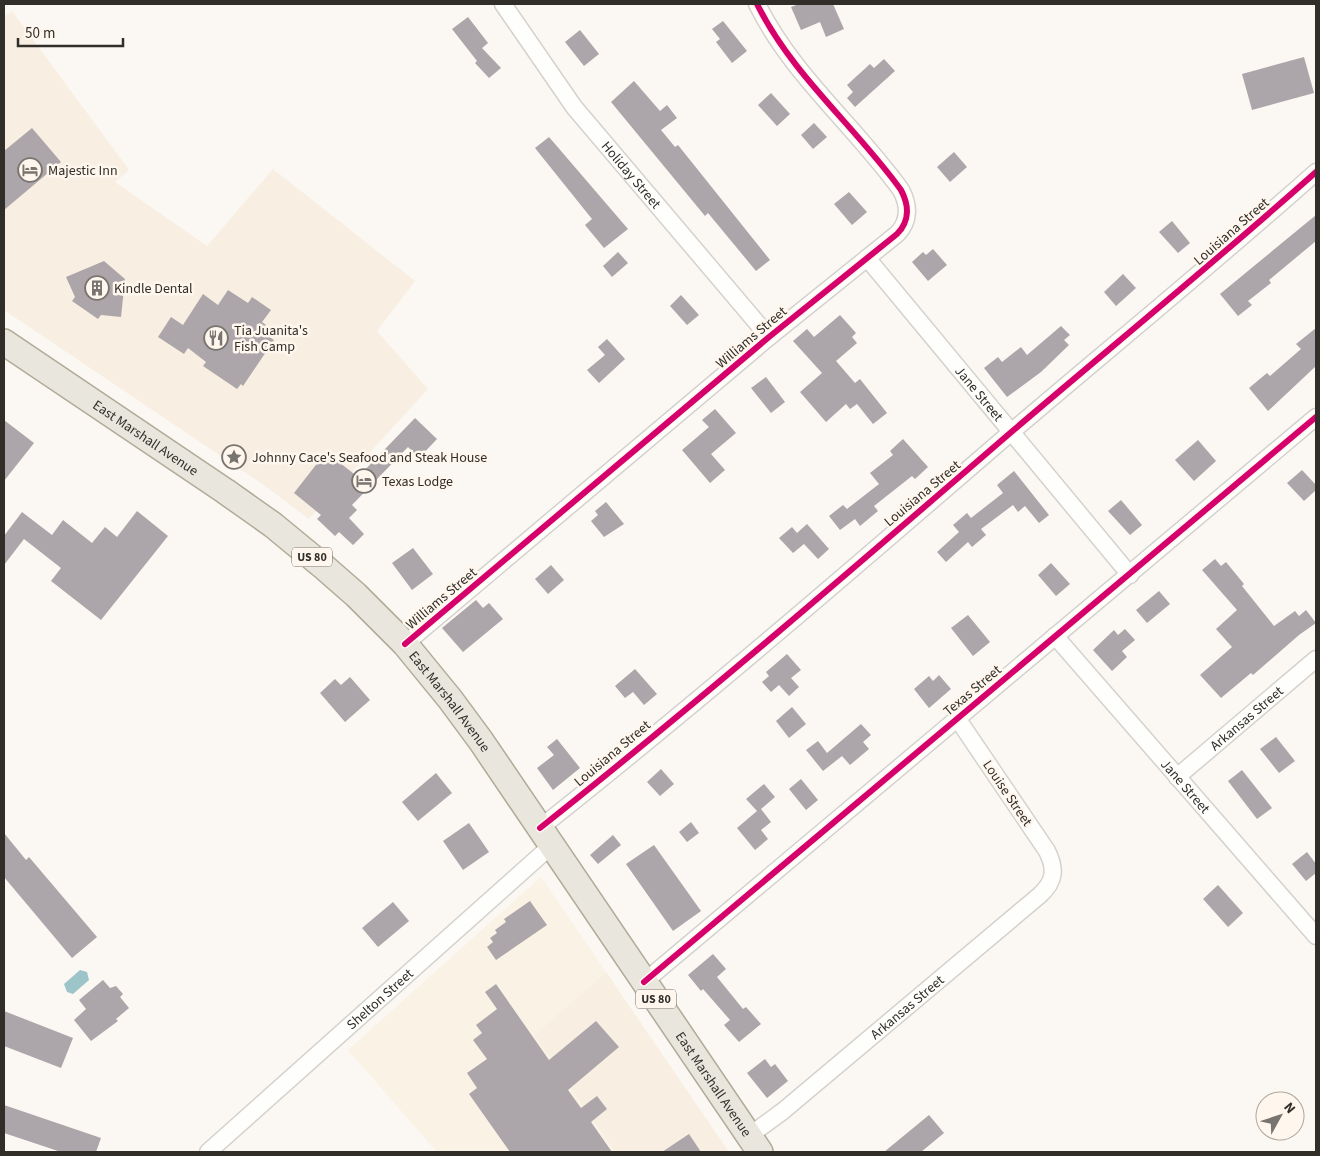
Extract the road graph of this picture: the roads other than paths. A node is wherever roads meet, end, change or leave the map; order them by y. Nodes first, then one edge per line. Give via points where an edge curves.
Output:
1 (503, 4) edge
2 (757, 4) edge
3 (1316, 172) edge
4 (867, 258) junction
5 (769, 337) junction
6 (4, 342) edge
7 (1316, 417) edge
8 (1011, 433) junction
9 (1130, 575) junction
10 (1055, 636) junction
11 (405, 644) junction
12 (1316, 659) edge
13 (957, 718) junction
14 (1177, 777) junction
15 (546, 837) junction
16 (1054, 870) joint
17 (1315, 933) edge
18 (644, 982) junction
19 (754, 1144) edge
20 (208, 1152) edge

1 - 5 street, Holiday Street via 574,107
2 - 4 street, Williams Street via 790,58 904,196 907,208 905,225
3 - 8 street, Louisiana Street via 1221,257
4 - 5 street, Williams Street
4 - 8 street, Jane Street
5 - 11 street, Williams Street
6 - 11 main road, East Marshall Avenue / US 80 via 273,525 339,580
7 - 9 street, Texas Street
8 - 9 street, Jane Street
8 - 15 street, Louisiana Street via 624,760
9 - 10 street, Texas Street
10 - 13 street, Texas Street
10 - 14 street, Jane Street
11 - 15 main road, East Marshall Avenue / US 80 via 455,706
12 - 14 street, Arkansas Street
13 - 16 street, Louise Street via 1047,851
13 - 18 street, Texas Street
14 - 17 street, Jane Street
15 - 18 main road, East Marshall Avenue / US 80
15 - 20 street, Shelton Street
16 - 19 street, Arkansas Street via 1052,880 1040,895 783,1111
18 - 19 main road, East Marshall Avenue / US 80

